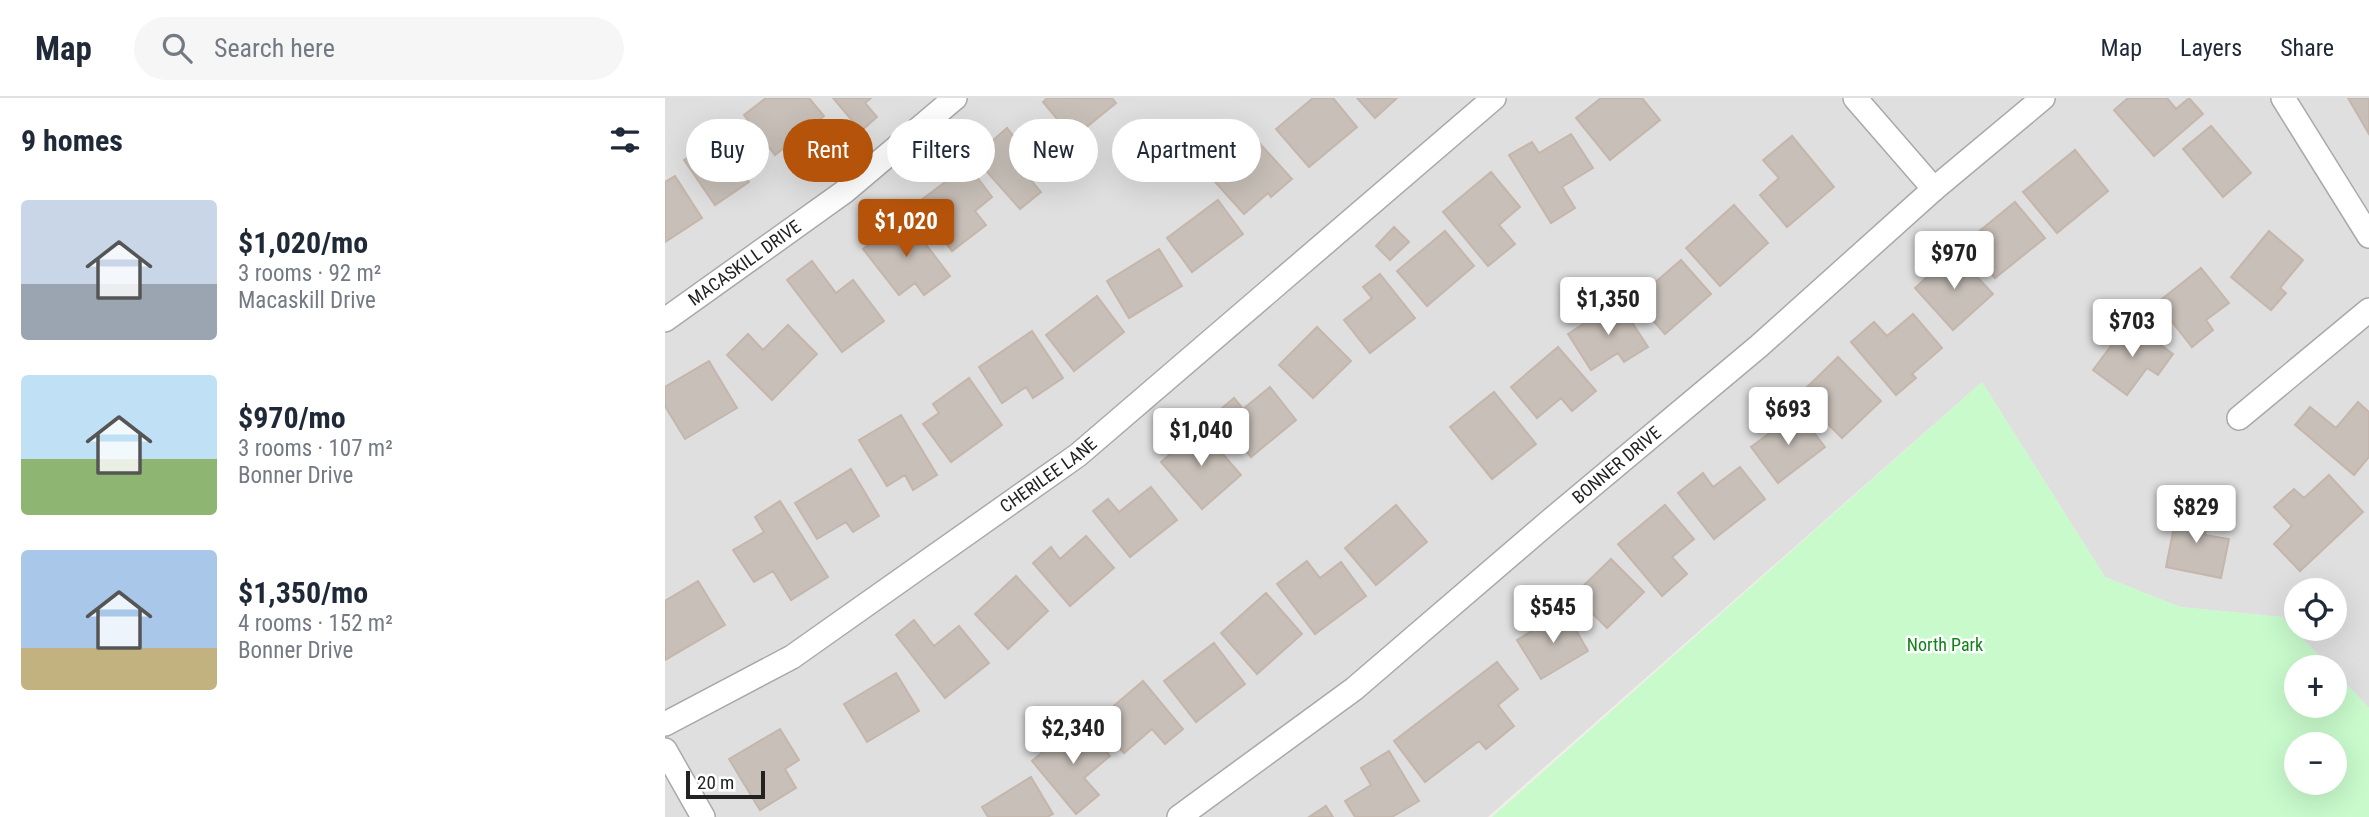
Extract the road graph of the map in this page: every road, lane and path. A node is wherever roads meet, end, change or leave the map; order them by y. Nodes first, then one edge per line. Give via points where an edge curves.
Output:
1 (955, 98) edge
2 (1495, 98) edge
3 (1855, 98) edge
4 (2043, 98) edge
5 (2283, 98) edge
6 (1934, 189) junction
7 (2369, 236) edge
8 (2369, 310) edge
9 (665, 320) edge
10 (2239, 418) dead end
11 (665, 724) edge
12 (665, 750) edge
13 (703, 817) edge
14 (1179, 817) edge

1 - 9 street, MACASKILL DRIVE via 844,192
2 - 11 street, CHERILEE LANE via 1078,455 792,657
3 - 6 street
4 - 6 street, BONNER DRIVE
5 - 7 street
6 - 14 street, BONNER DRIVE via 1759,346 1354,689
8 - 10 street
12 - 13 street

